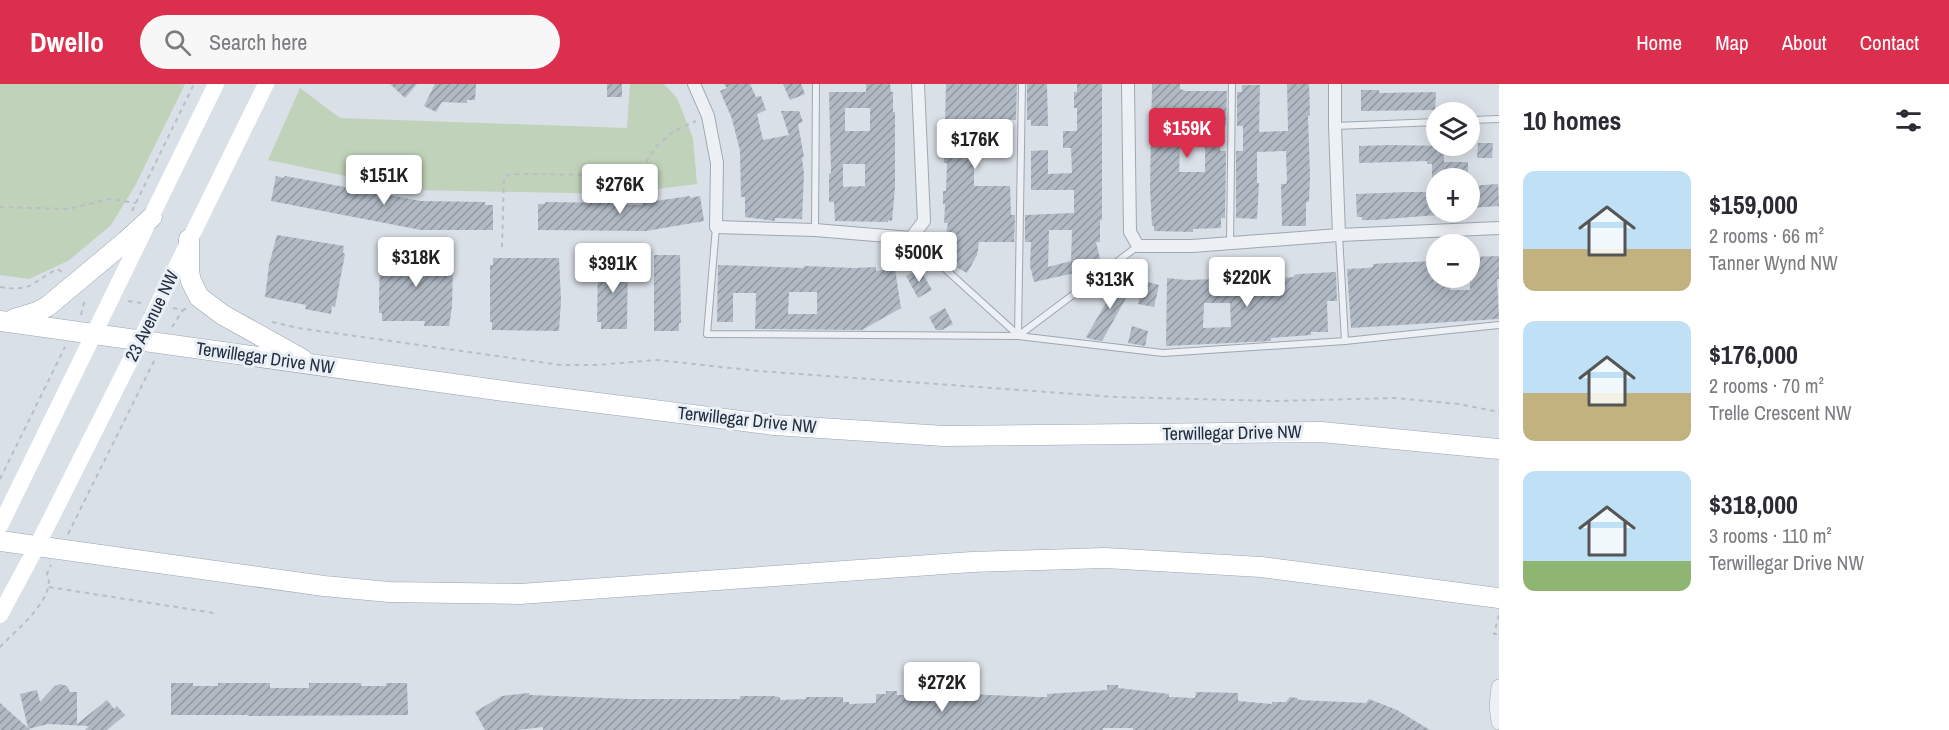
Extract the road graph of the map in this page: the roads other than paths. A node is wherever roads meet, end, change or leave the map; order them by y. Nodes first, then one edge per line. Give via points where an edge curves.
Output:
1 (216, 84) edge
2 (266, 84) edge
3 (694, 84) edge
4 (816, 84) edge
5 (918, 84) edge
6 (1022, 84) edge
7 (1128, 84) edge
8 (1232, 84) edge
9 (1335, 84) edge
10 (1499, 119) edge
11 (1480, 120) edge
12 (1426, 122) edge
13 (1335, 126) junction
14 (152, 217) junction
15 (716, 227) junction
16 (1499, 228) edge
17 (815, 230) junction
18 (1339, 235) junction
19 (911, 238) junction
20 (189, 239) junction
21 (1230, 243) junction
22 (1138, 246) junction
23 (0, 320) edge
24 (1499, 325) edge
25 (94, 333) junction
26 (1018, 336) junction
27 (140, 341) junction
28 (1345, 341) junction
29 (312, 365) junction
30 (1499, 449) edge
31 (0, 526) edge
32 (0, 542) edge
33 (37, 546) junction
34 (1499, 598) edge
35 (0, 615) edge
36 (1499, 687) edge
37 (1499, 722) edge

1 - 14 main road
2 - 20 main road, 23 Avenue NW
3 - 15 street via 708,116 717,163
4 - 17 lane
5 - 19 street via 924,221
6 - 26 lane
7 - 22 street via 1130,232
8 - 21 lane
9 - 13 street
10 - 11 lane
12 - 13 lane
13 - 18 street
14 - 23 main road via 48,306 28,316
14 - 25 main road
15 - 17 street
15 - 26 lane via 707,334
16 - 18 street
17 - 19 street
18 - 21 street
18 - 28 lane
19 - 26 lane
20 - 27 main road, 23 Avenue NW
20 - 29 main road via 189,272 199,297 223,315
21 - 22 street
22 - 26 lane
23 - 25 main road, Terwillegar Drive NW
24 - 28 lane
25 - 27 main road, Terwillegar Drive NW
25 - 31 main road
26 - 28 lane via 1163,353
27 - 29 main road, Terwillegar Drive NW
27 - 33 main road, 23 Avenue NW
29 - 30 main road, Terwillegar Drive NW via 774,425 944,436 1321,432
32 - 33 main road
33 - 34 main road via 390,592 520,594 972,562 1105,558 1261,567
33 - 35 main road, 23 Avenue NW
36 - 37 street

